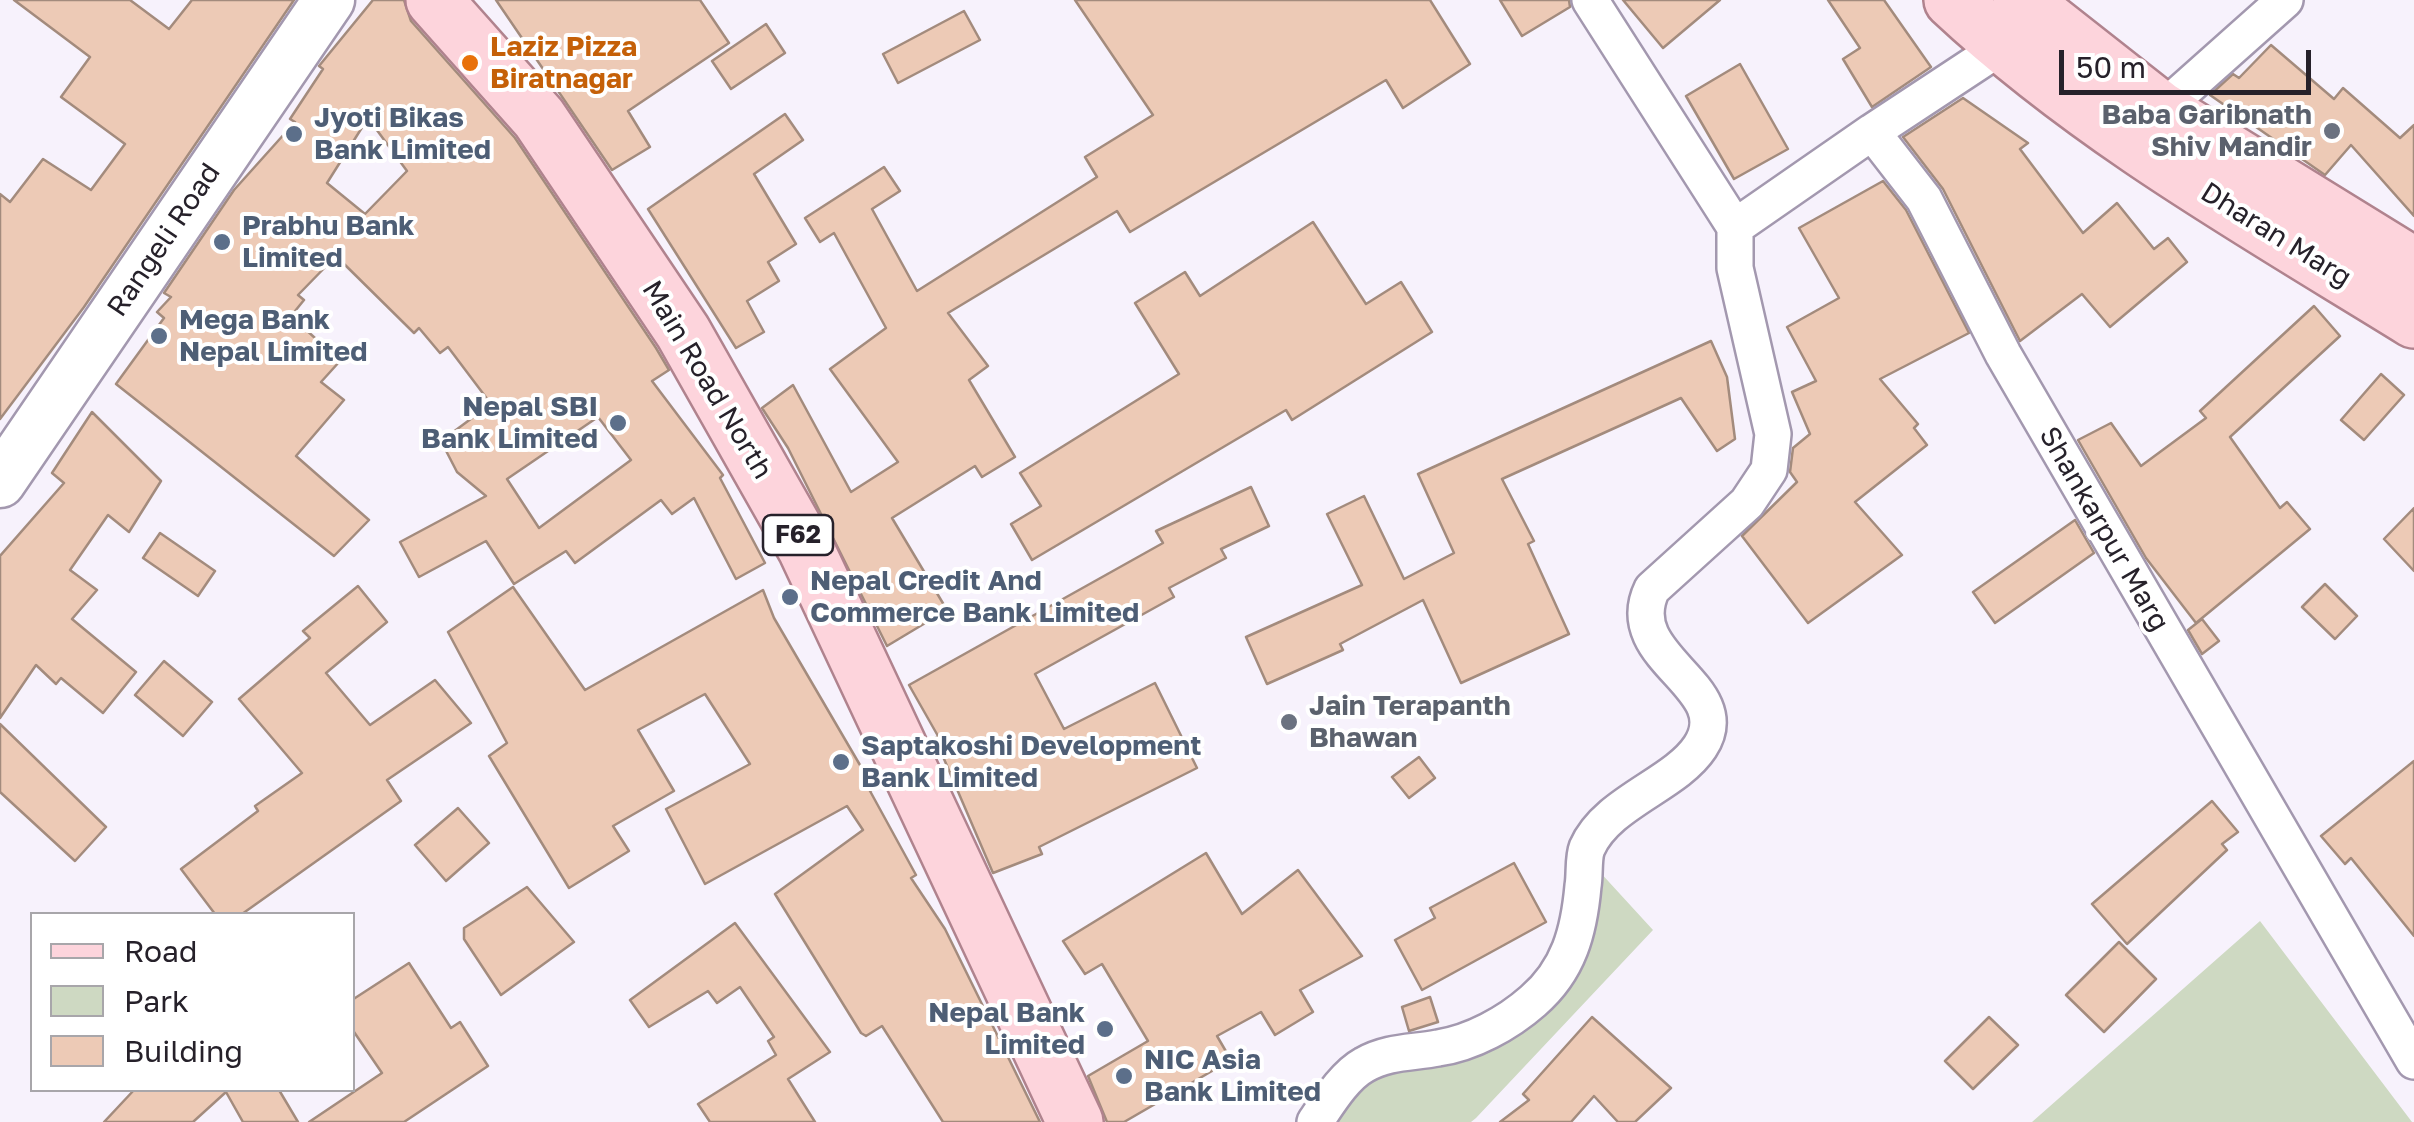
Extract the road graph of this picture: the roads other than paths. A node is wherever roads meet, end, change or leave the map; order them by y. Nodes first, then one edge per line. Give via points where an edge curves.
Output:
1 (329, 0) edge
2 (434, 0) edge
3 (1590, 0) edge
4 (1952, 0) edge
5 (2285, 0) edge
6 (2011, 23) edge
7 (2143, 126) junction
8 (1872, 132) junction
9 (1735, 227) junction
10 (2414, 266) edge
11 (2414, 320) edge
12 (0, 482) edge
13 (2414, 1062) edge
14 (1075, 1122) edge
15 (1315, 1122) edge

1 - 12 main road, Rangeli Road
2 - 14 main road, Main Road North / F62 via 538,118 683,332 806,549
3 - 9 street
4 - 6 main road, Dharan Marg
5 - 7 street
6 - 7 main road, Dharan Marg
6 - 8 street
7 - 10 main road, Dharan Marg
7 - 11 main road, Dharan Marg
8 - 9 street
8 - 13 street, Shankarpur Marg via 1924,199 2003,354
9 - 15 street via 1734,268 1773,434 1769,470 1746,504 1652,588 1644,607 1644,626 1708,709 1708,730 1699,749 1613,816 1587,848 1579,930 1563,966 1535,1000 1499,1026 1457,1042 1361,1066

